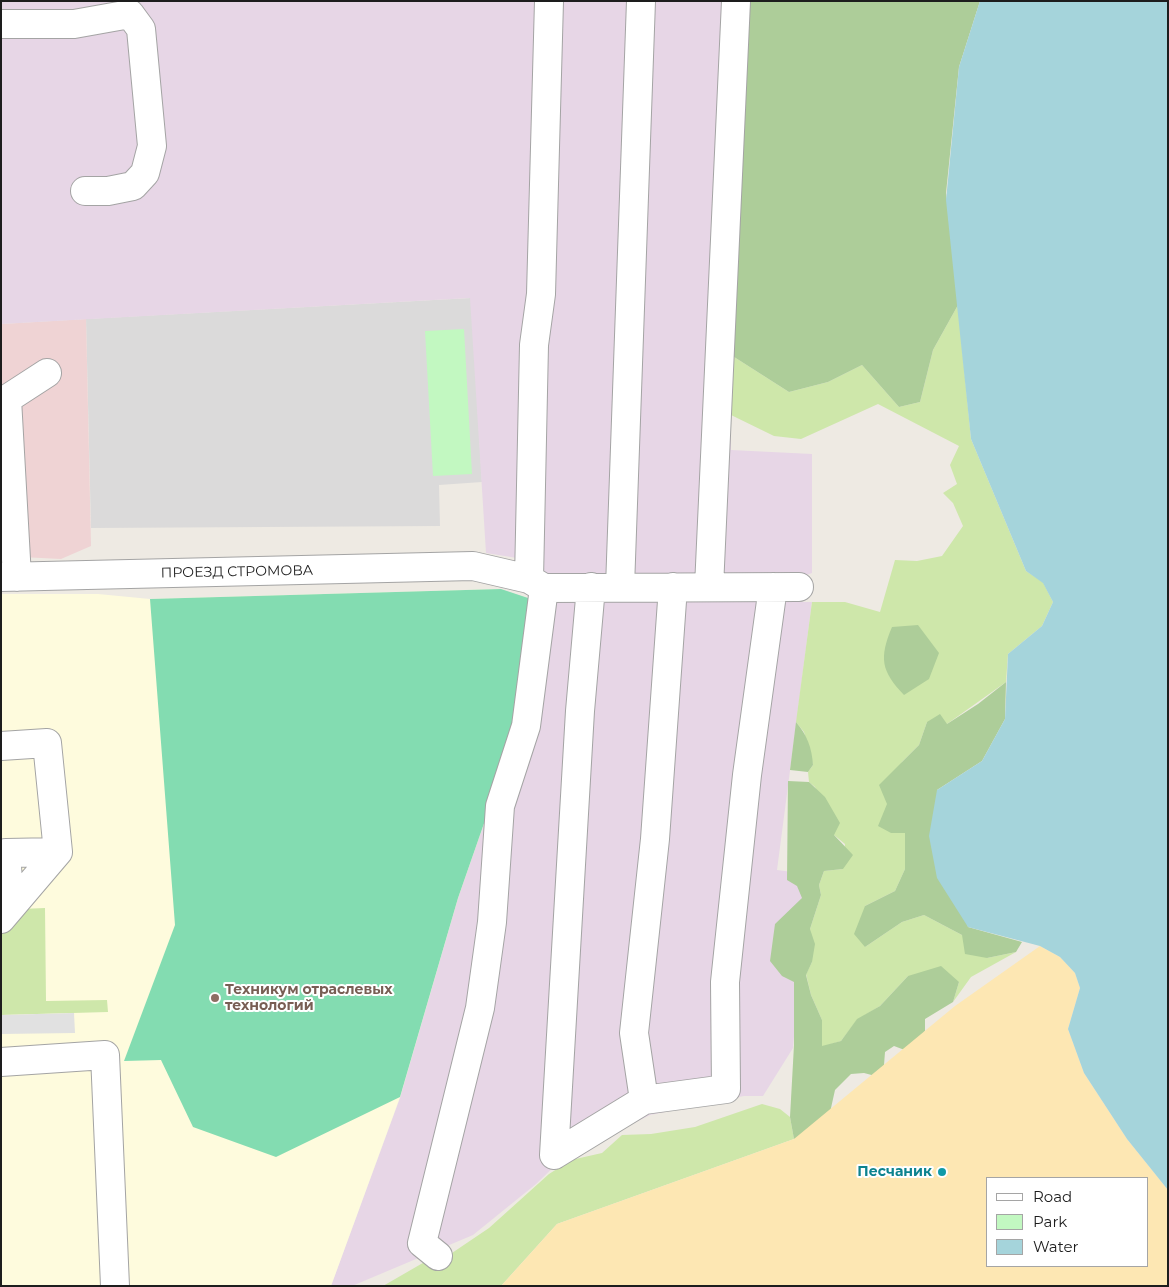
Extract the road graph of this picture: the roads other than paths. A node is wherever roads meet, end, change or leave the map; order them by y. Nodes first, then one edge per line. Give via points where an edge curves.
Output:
1 (549, 1) edge
2 (641, 1) edge
3 (736, 1) edge
4 (125, 8) edge
5 (12, 16) edge
6 (86, 191) dead end
7 (47, 373) dead end
8 (9, 577) edge
9 (536, 584) junction
10 (591, 587) junction
11 (620, 587) junction
12 (673, 587) junction
13 (709, 587) junction
14 (1, 746) edge
15 (58, 852) junction
16 (6, 914) edge
17 (1, 1062) edge
18 (644, 1100) junction
19 (438, 1256) dead end
20 (115, 1286) edge

1 - 9 street via 541,294 534,345
2 - 11 street
3 - 13 street
4 - 5 street via 74,24
4 - 6 street via 141,29 152,146 145,173 133,186
7 - 8 street via 7,399
8 - 9 street, ПРОЕЗД СТРОМОВА via 473,566
9 - 10 street, ПРОЕЗД СТРОМОВА
9 - 19 street via 526,726 500,806 492,922 480,1008 422,1243
10 - 11 street, ПРОЕЗД СТРОМОВА
10 - 18 street via 580,711 554,1155
11 - 12 street, ПРОЕЗД СТРОМОВА
12 - 13 street, ПРОЕЗД СТРОМОВА
12 - 18 street via 654,839 634,1033
13 - 18 street, ПРОЕЗД СТРОМОВА via 786,587 747,775 725,982 726,1089
14 - 15 street via 47,743
15 - 16 street
15 - 16 street via 6,854
17 - 20 street via 105,1055

